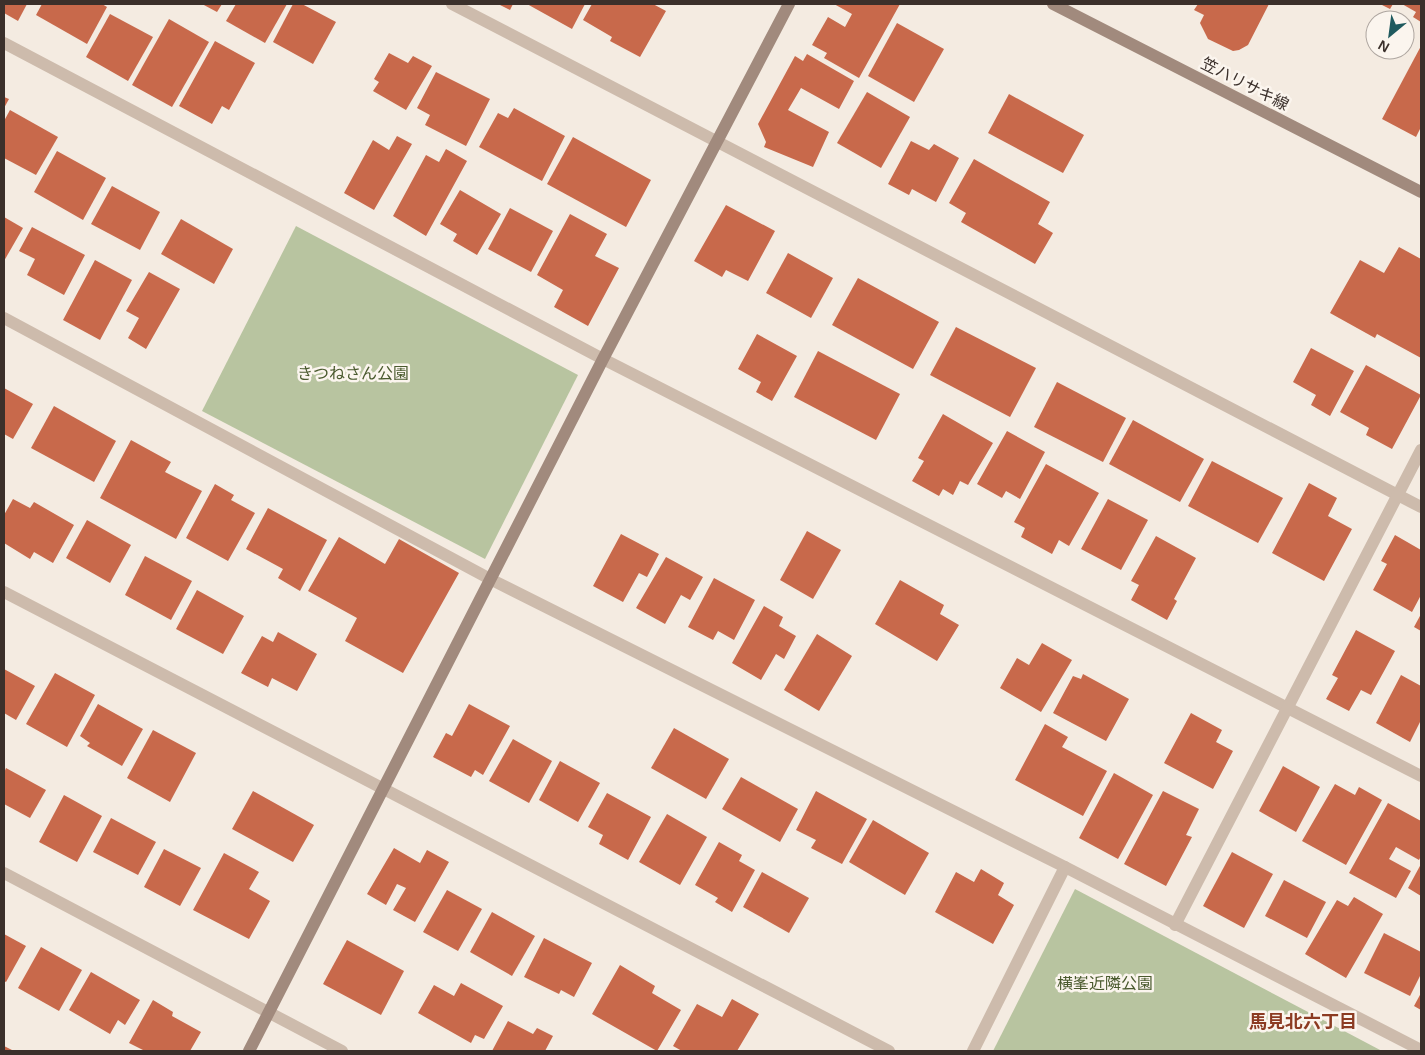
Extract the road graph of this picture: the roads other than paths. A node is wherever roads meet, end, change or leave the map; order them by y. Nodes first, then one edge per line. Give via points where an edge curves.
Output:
1 (452, 4) edge
2 (789, 4) edge
3 (1053, 4) edge
4 (4, 43) edge
5 (718, 141) junction
6 (1421, 192) edge
7 (4, 318) edge
8 (603, 359) junction
9 (1421, 450) edge
10 (1397, 494) junction
11 (1421, 507) edge
12 (492, 580) junction
13 (4, 592) edge
14 (1287, 706) junction
15 (1421, 776) edge
16 (384, 787) junction
17 (1065, 867) junction
18 (4, 873) edge
19 (1175, 925) junction
20 (268, 1014) junction
21 (1421, 1050) edge
22 (249, 1051) edge
23 (342, 1051) edge
24 (889, 1051) edge
25 (973, 1051) edge

1 - 5 street
2 - 5 street
3 - 6 street, 笠ハリサキ線
4 - 8 street
5 - 8 street
5 - 10 street
7 - 12 street
8 - 12 street
8 - 14 street
9 - 10 street
10 - 11 street
10 - 14 street
12 - 16 street
12 - 17 street
13 - 16 street
14 - 15 street
14 - 19 street
16 - 20 street
16 - 24 street
17 - 19 street
17 - 25 street
18 - 20 street
19 - 21 street
20 - 22 street
20 - 23 street

